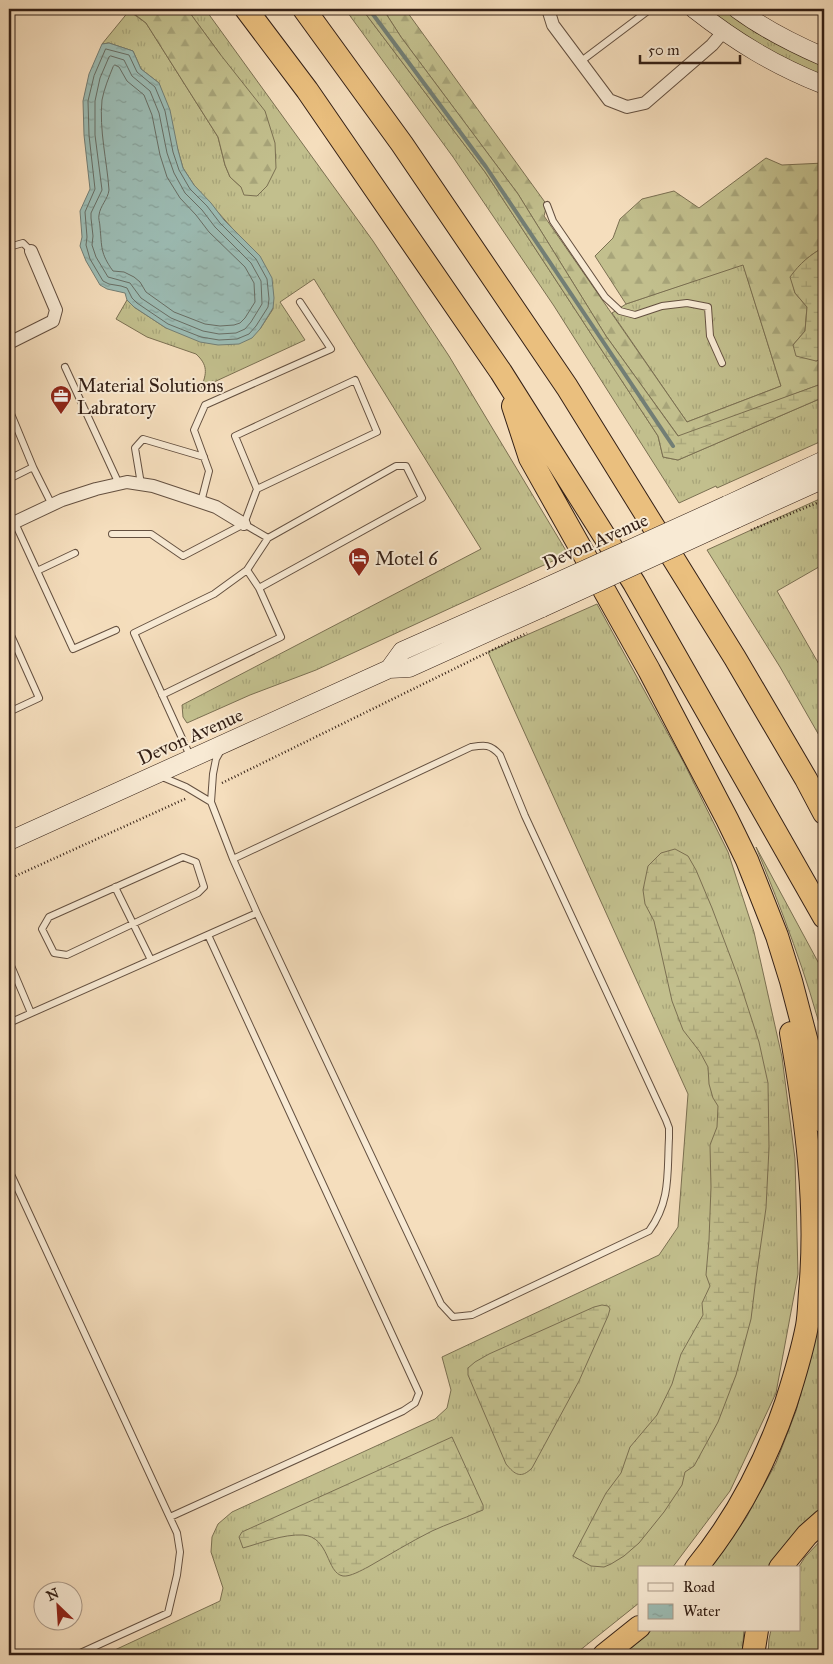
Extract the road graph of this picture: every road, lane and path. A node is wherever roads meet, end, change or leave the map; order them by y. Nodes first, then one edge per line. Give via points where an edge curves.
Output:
1 (246, 9) edge
2 (304, 9) edge
3 (548, 9) edge
4 (694, 9) edge
5 (737, 9) edge
6 (649, 10) edge
7 (723, 32) junction
8 (824, 57) edge
9 (580, 62) junction
10 (824, 84) edge
11 (547, 205) dead end
12 (9, 247) edge
13 (31, 251) joint
14 (300, 302) dead end
15 (9, 343) edge
16 (722, 363) dead end
17 (65, 368) dead end
18 (502, 372) junction
19 (9, 409) edge
20 (204, 457) junction
21 (824, 460) edge
22 (33, 467) junction
23 (9, 479) edge
24 (824, 479) edge
25 (119, 484) junction
26 (141, 484) junction
27 (257, 489) junction
28 (824, 500) edge
29 (201, 502) junction
30 (52, 505) junction
31 (736, 519) junction
32 (12, 524) edge
33 (244, 524) junction
34 (112, 534) dead end
35 (268, 538) junction
36 (75, 553) dead end
37 (247, 570) junction
38 (37, 571) junction
39 (258, 588) junction
40 (116, 630) dead end
41 (9, 631) edge
42 (527, 633) dead end
43 (389, 669) junction
44 (162, 695) junction
45 (9, 712) edge
46 (224, 744) junction
47 (191, 759) junction
48 (156, 775) junction
49 (220, 784) dead end
50 (185, 799) dead end
51 (211, 802) junction
52 (824, 813) edge
53 (9, 841) edge
54 (233, 859) junction
55 (747, 860) junction
56 (9, 879) edge
57 (115, 887) junction
58 (257, 913) junction
59 (824, 917) edge
60 (133, 924) junction
61 (208, 935) junction
62 (151, 960) junction
63 (9, 961) edge
64 (31, 1013) junction
65 (9, 1023) edge
66 (824, 1122) edge
67 (9, 1170) edge
68 (170, 1518) junction
69 (824, 1520) edge
70 (698, 1566) edge
71 (782, 1566) edge
72 (638, 1628) edge
73 (757, 1632) edge
74 (76, 1655) edge
75 (604, 1655) edge
76 (753, 1655) edge

1 - 18 highway via 307,90
2 - 52 highway via 402,144 567,387 735,658
3 - 9 street via 553,25
4 - 7 main road
5 - 8 main road via 798,46
6 - 9 lane
7 - 9 street via 645,102 627,107 609,100
7 - 10 main road via 788,70
11 - 16 lane via 563,236 605,296 620,311 634,315 662,306 687,303 708,307 710,336
12 - 13 lane via 23,243
13 - 15 street via 56,310 52,321
14 - 20 lane via 331,349 205,406 194,430
17 - 25 lane
18 - 55 highway via 530,458 649,670
18 - 59 highway via 634,583
19 - 22 lane
20 - 26 lane via 143,439 135,448
20 - 29 lane via 209,472
21 - 31 main road, Devon Avenue
22 - 23 lane
22 - 30 lane
24 - 31 main road, Devon Avenue
25 - 26 street
25 - 30 street
26 - 29 street
27 - 27 lane via 377,432 355,380 234,436
27 - 33 lane
28 - 31 path
29 - 33 street
30 - 32 street
31 - 43 main road, Devon Avenue, bridge via 409,668
31 - 43 main road, Devon Avenue, bridge via 533,593 402,651
32 - 38 lane
33 - 34 lane via 183,556 151,534
33 - 35 lane
35 - 37 lane
35 - 39 lane via 396,466 406,466 422,498
36 - 38 lane
37 - 39 lane
37 - 44 lane via 214,594 134,633
38 - 40 lane via 73,649
39 - 44 lane via 281,637
41 - 45 lane via 39,698
42 - 49 path
43 - 46 main road, Devon Avenue
44 - 47 lane
46 - 47 main road, Devon Avenue
46 - 51 lane via 216,759
47 - 48 main road, Devon Avenue
48 - 51 lane
48 - 53 main road, Devon Avenue
50 - 56 path
51 - 54 lane
54 - 58 lane
54 - 58 lane via 472,747 485,745 494,749 666,1120 669,1138 666,1198 661,1214 649,1231 472,1315 453,1317 441,1304
55 - 66 highway via 792,981 819,1088
55 - 70 highway via 789,1021 803,1100 813,1220 812,1268 807,1326 774,1439 745,1498
57 - 60 lane
57 - 60 lane via 183,857 196,862 204,886 198,893
57 - 60 lane via 49,917 42,929 54,953 67,955
58 - 61 lane
60 - 62 lane
61 - 62 lane
61 - 68 lane via 419,1393 415,1403 403,1411
62 - 64 lane
63 - 64 lane
64 - 65 lane
67 - 68 lane
68 - 74 lane via 180,1552 168,1613
69 - 71 highway
72 - 75 highway
73 - 76 highway

